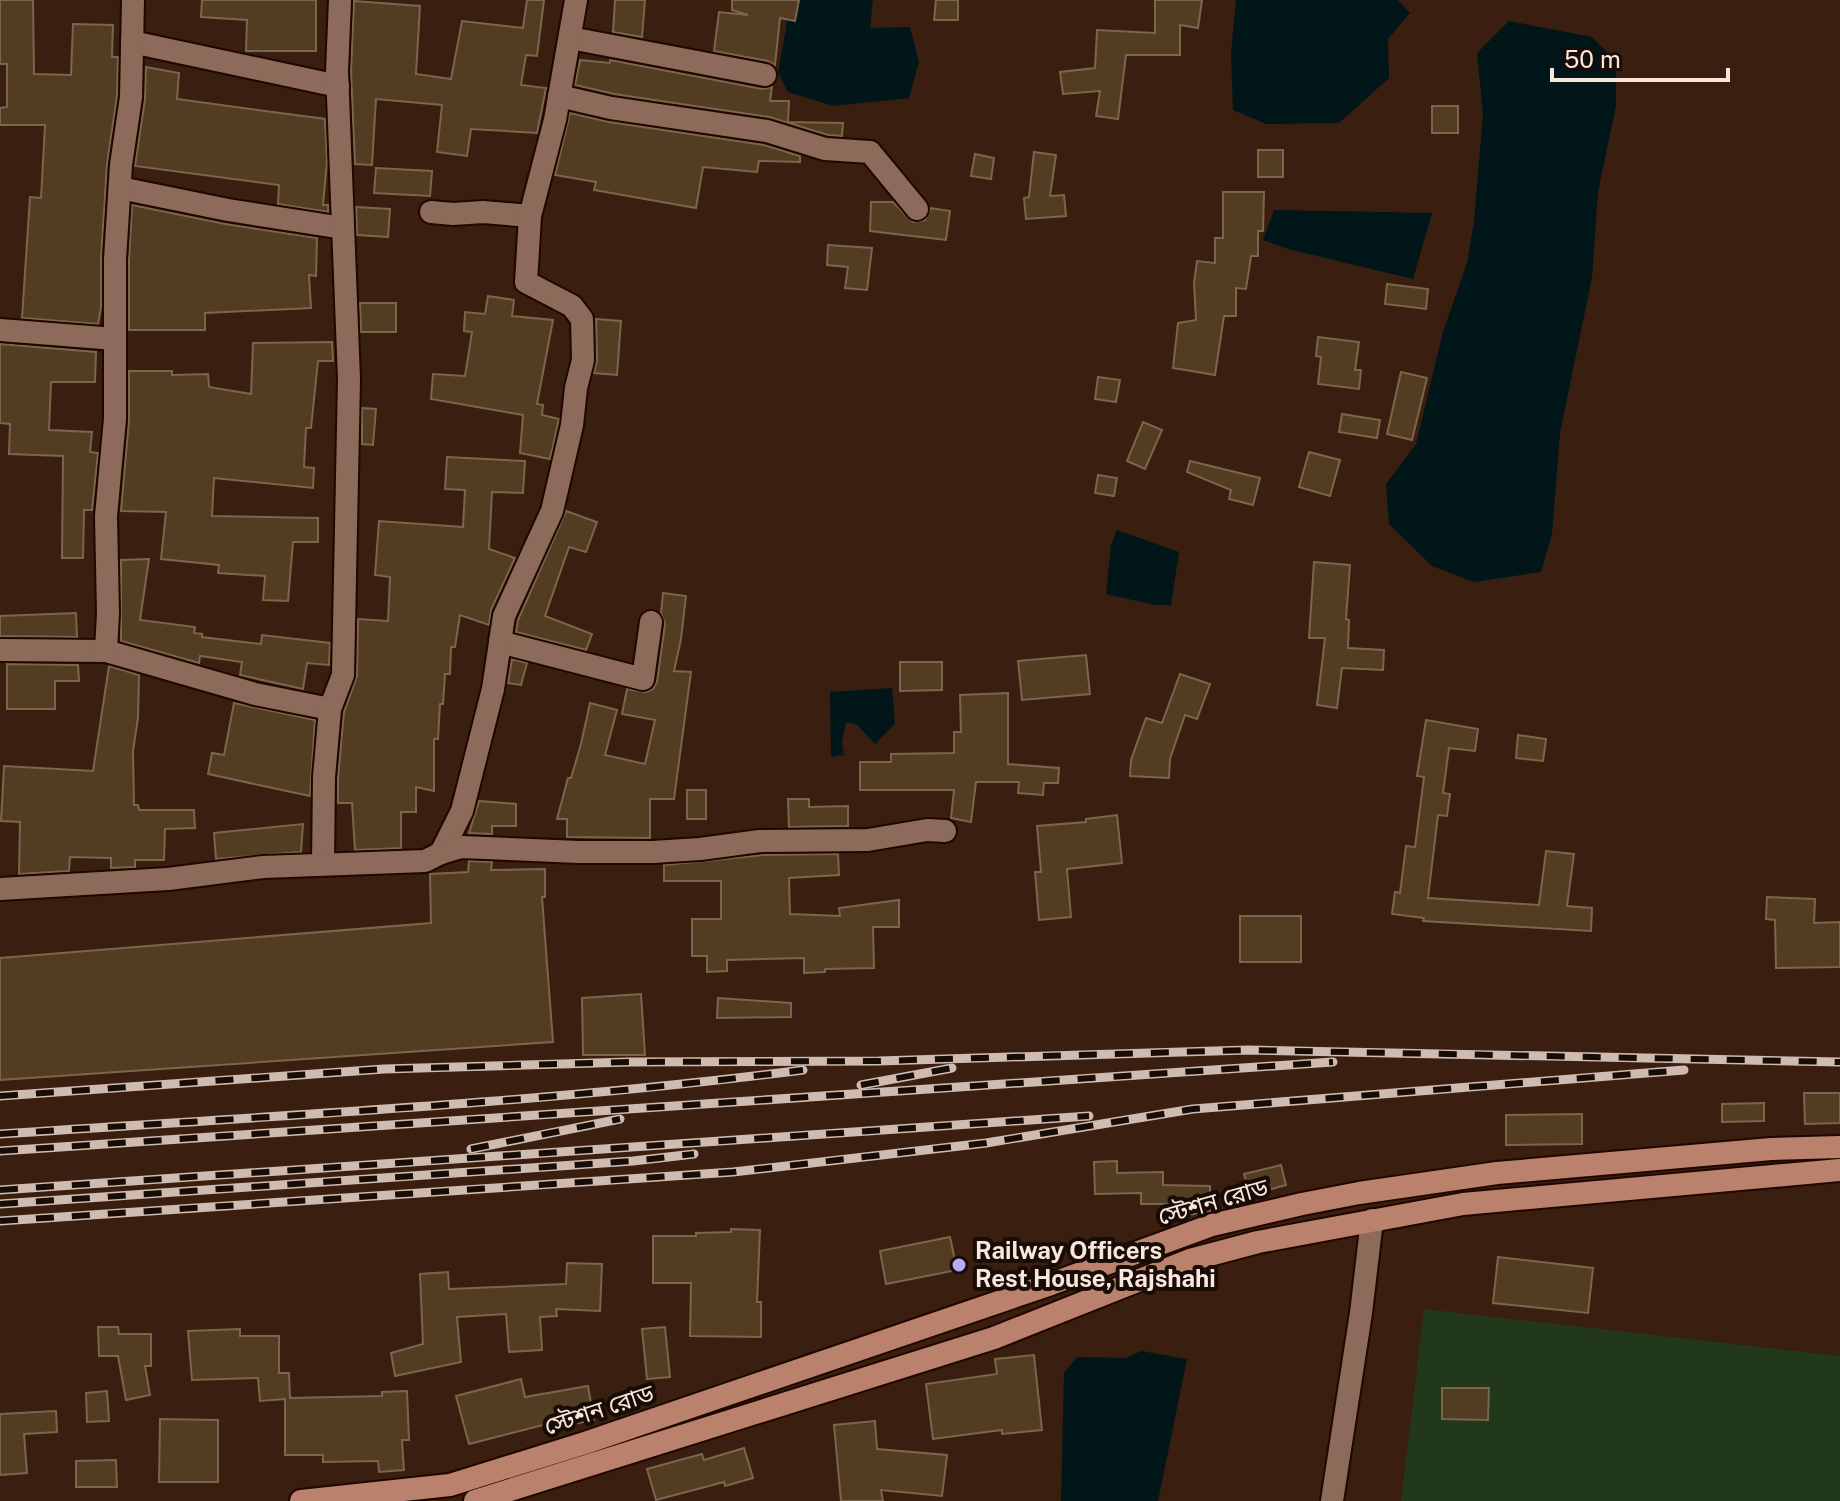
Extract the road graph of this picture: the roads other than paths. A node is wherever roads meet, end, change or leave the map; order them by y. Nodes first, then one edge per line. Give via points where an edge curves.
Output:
1 (133, 0) edge
2 (340, 0) edge
3 (576, 0) edge
4 (570, 38) junction
5 (132, 42) junction
6 (765, 75) dead end
7 (338, 86) junction
8 (559, 96) junction
9 (120, 188) junction
10 (917, 209) dead end
11 (431, 212) dead end
12 (530, 216) junction
13 (343, 228) junction
14 (0, 330) edge
15 (115, 339) junction
16 (651, 622) dead end
17 (500, 642) junction
18 (0, 650) edge
19 (106, 651) junction
20 (330, 709) junction
21 (945, 831) dead end
22 (441, 853) junction
23 (323, 864) junction
24 (0, 889) edge
25 (1840, 1147) edge
26 (1840, 1170) edge
27 (1372, 1220) junction
28 (301, 1501) edge
29 (475, 1501) edge
30 (1332, 1501) edge

1 - 5 street
2 - 7 street
3 - 4 street
4 - 6 street
4 - 8 street
5 - 7 street
5 - 9 street
7 - 13 street
8 - 10 street via 767,131 825,149 870,152
8 - 12 street
9 - 13 street
9 - 15 street
11 - 12 street
12 - 17 street via 526,282 572,306 582,319 583,360 552,511 504,616
13 - 20 street via 349,379 343,675
14 - 15 street
15 - 19 street
16 - 17 street via 643,679
17 - 22 street via 462,811
18 - 19 street
19 - 20 street via 255,694
20 - 23 street
21 - 22 street via 653,852 461,847
22 - 23 street via 425,861
23 - 24 street
25 - 28 main road, স্টেশন রোড via 1497,1173 1302,1204 1212,1225 1037,1289 450,1485
26 - 27 main road, স্টেশন রোড via 1463,1204
27 - 29 main road, স্টেশন রোড via 1190,1260 994,1338
27 - 30 street

